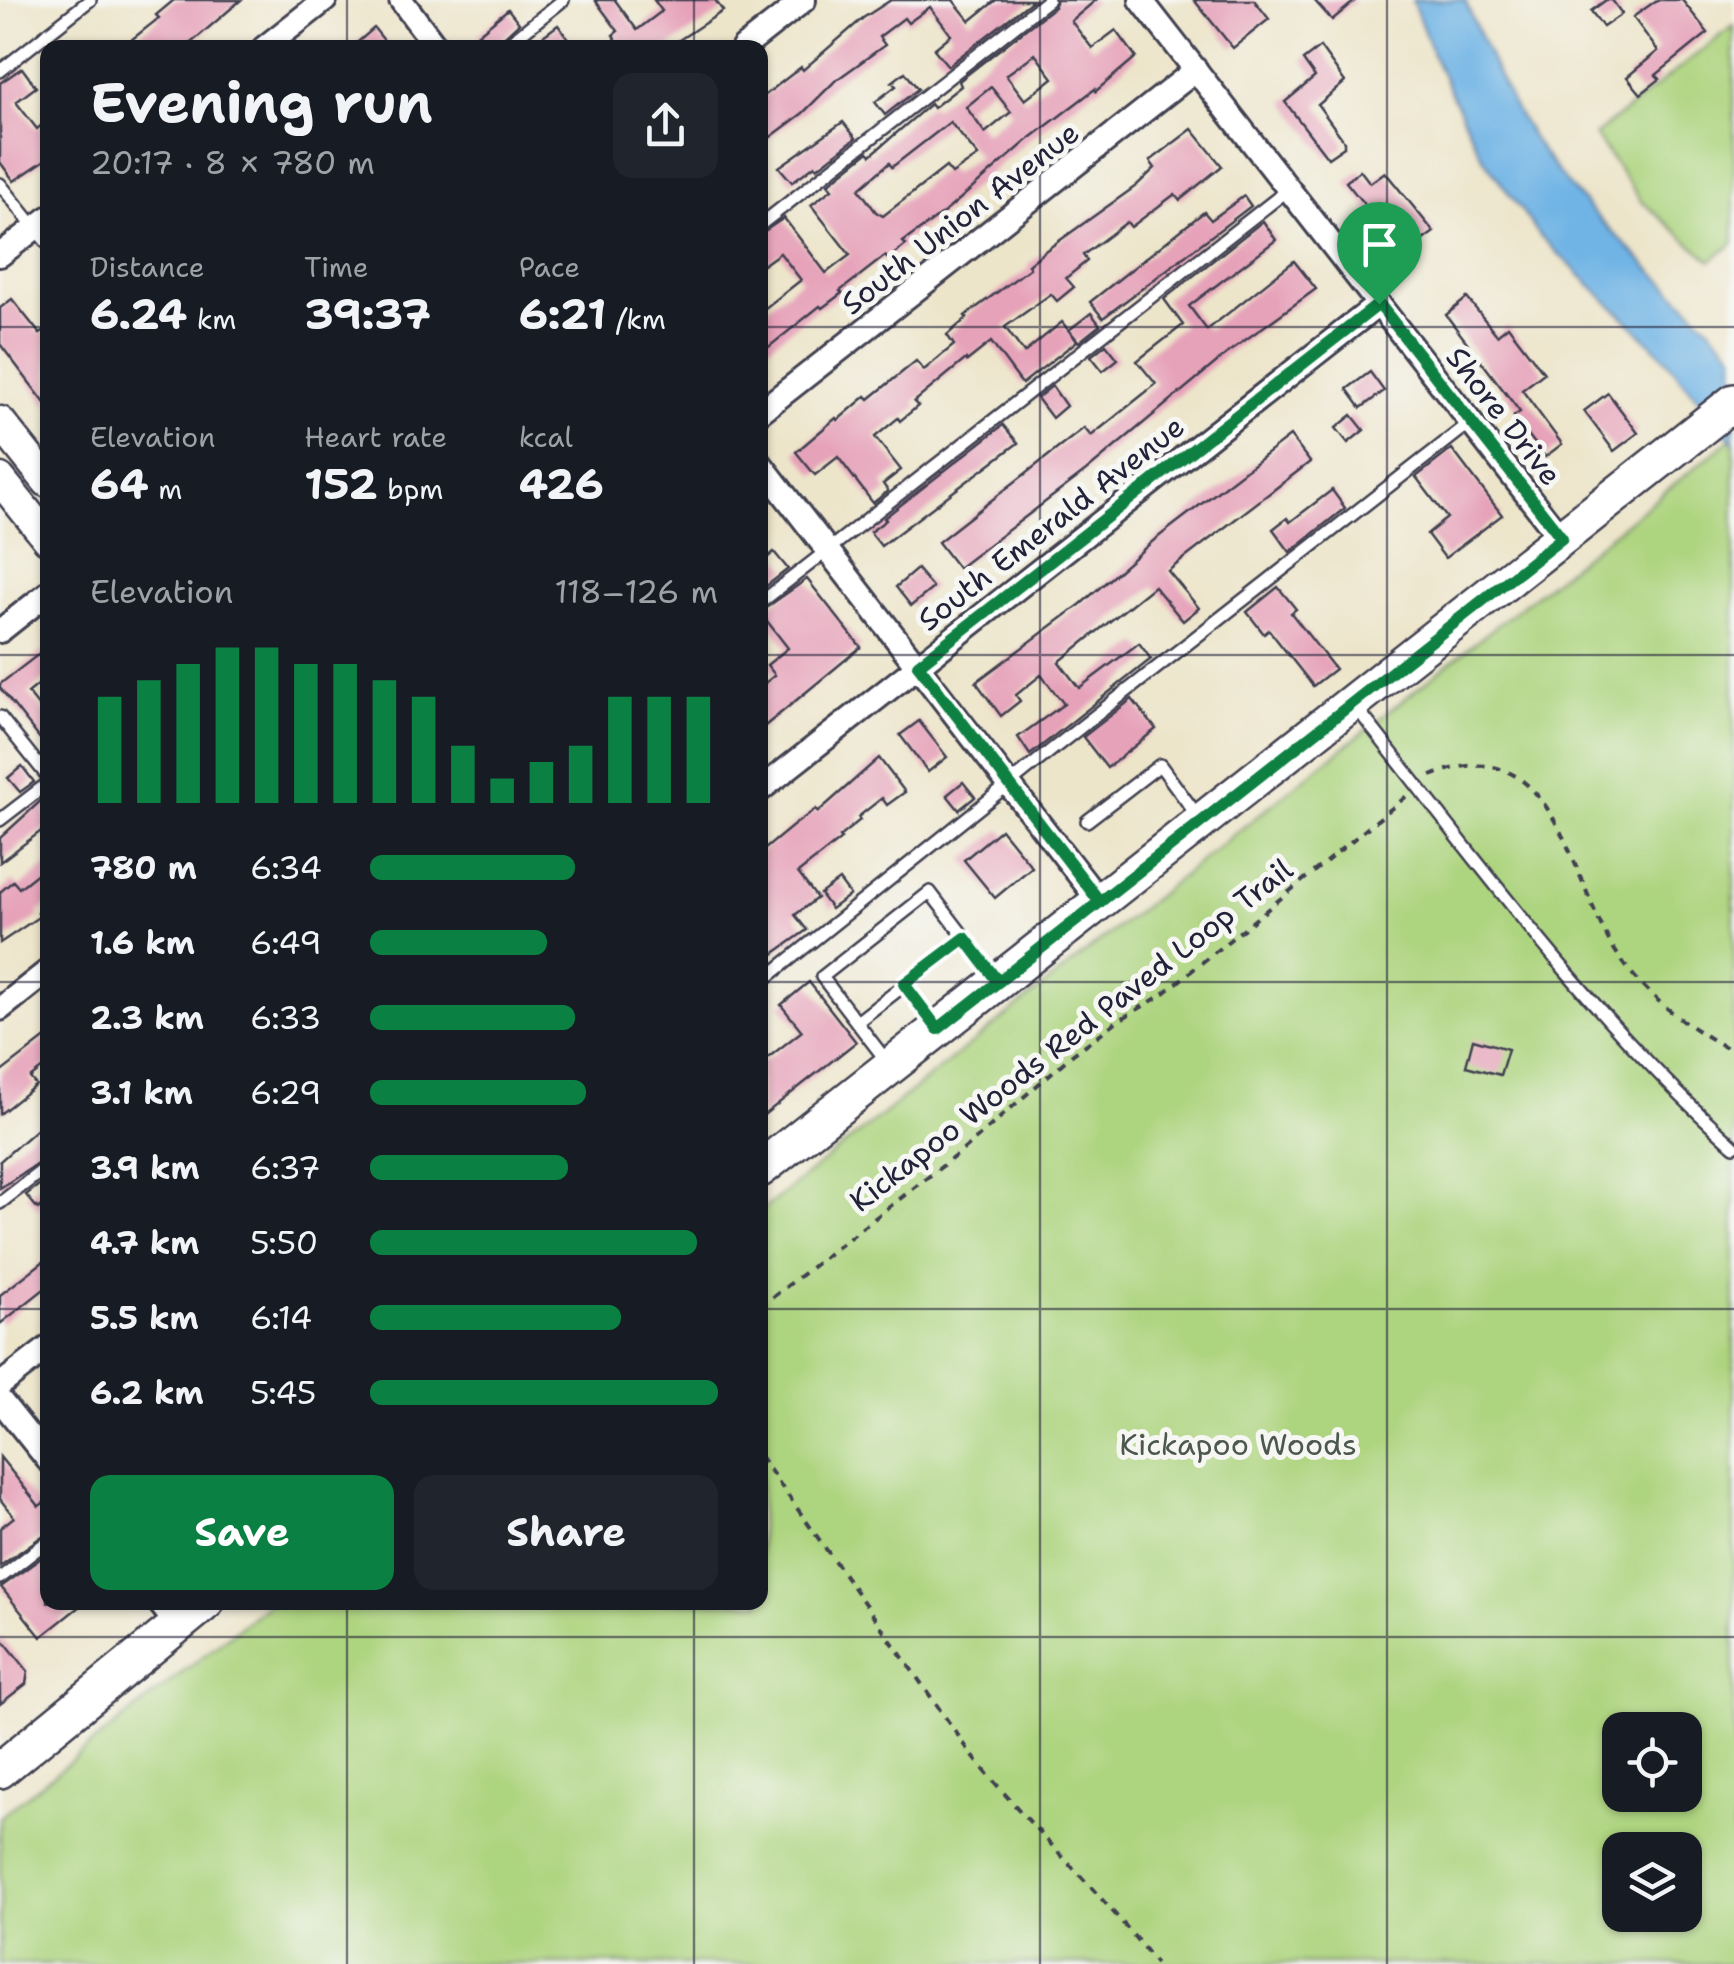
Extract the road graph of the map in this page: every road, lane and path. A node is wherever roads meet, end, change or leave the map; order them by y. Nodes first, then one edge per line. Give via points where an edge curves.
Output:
1 (90, 0) edge
2 (324, 0) edge
3 (400, 0) edge
4 (563, 0) edge
5 (804, 0) edge
6 (1048, 0) edge
7 (1141, 0) edge
8 (274, 40) edge
9 (431, 40) edge
10 (513, 40) edge
11 (753, 40) edge
12 (0, 70) edge
13 (1196, 70) junction
14 (0, 184) edge
15 (1289, 189) junction
16 (768, 219) edge
17 (40, 227) edge
18 (40, 232) edge
19 (0, 255) edge
20 (1379, 304) junction
21 (1734, 402) edge
22 (768, 406) edge
23 (0, 422) edge
24 (1471, 422) junction
25 (40, 472) edge
26 (768, 473) edge
27 (0, 479) edge
28 (40, 530) edge
29 (1562, 538) junction
30 (828, 550) junction
31 (768, 597) edge
32 (40, 599) edge
33 (0, 631) edge
34 (918, 665) junction
35 (1352, 702) junction
36 (0, 717) edge
37 (40, 770) edge
38 (1433, 775) dead end
39 (768, 784) edge
40 (1009, 784) junction
41 (40, 787) edge
42 (1407, 795) dead end
43 (0, 820) edge
44 (1087, 821) dead end
45 (1201, 822) junction
46 (1100, 902) junction
47 (965, 938) junction
48 (768, 977) edge
49 (40, 978) edge
50 (998, 982) junction
51 (904, 984) junction
52 (0, 1009) edge
53 (857, 1022) junction
54 (938, 1029) junction
55 (1734, 1052) edge
56 (891, 1066) junction
57 (1734, 1146) edge
58 (768, 1164) edge
59 (40, 1172) edge
60 (0, 1203) edge
61 (768, 1301) edge
62 (40, 1354) edge
63 (0, 1385) edge
64 (0, 1400) edge
65 (40, 1450) edge
66 (768, 1467) edge
67 (40, 1547) edge
68 (0, 1578) edge
69 (168, 1614) edge
70 (0, 1770) edge
71 (1156, 1964) edge

1 - 12 lane
2 - 8 street
3 - 9 street
4 - 10 lane
5 - 11 street
6 - 16 lane
7 - 13 street, Shore Drive
13 - 15 street, Shore Drive
13 - 22 street, South Union Avenue
14 - 17 lane
15 - 20 street, Shore Drive
15 - 30 lane
18 - 19 street
20 - 24 street, Shore Drive
20 - 34 street, South Emerald Avenue
21 - 29 main road
23 - 25 street
24 - 29 street, Shore Drive
24 - 40 lane
26 - 30 street
27 - 28 street
29 - 35 main road
30 - 31 lane
30 - 34 street
32 - 33 street
34 - 39 street, South Emerald Avenue
34 - 40 street
35 - 45 main road
35 - 57 lane via 1534,932
36 - 37 lane
38 - 55 path via 1497,769 1535,789 1598,922 1629,970 1684,1024
40 - 46 street
40 - 48 lane
41 - 43 lane
42 - 61 path, Kickapoo Woods Red Paved Loop Trail
44 - 45 lane via 1160,766
45 - 46 main road
46 - 50 main road
47 - 50 lane
47 - 51 lane
47 - 53 lane via 930,892 914,904 822,977
49 - 52 street
50 - 54 main road
51 - 53 lane
51 - 54 lane
53 - 56 lane
54 - 56 main road
56 - 58 main road
59 - 60 lane
62 - 63 street
64 - 65 street
66 - 71 path via 972,1755
67 - 68 lane
69 - 70 main road

